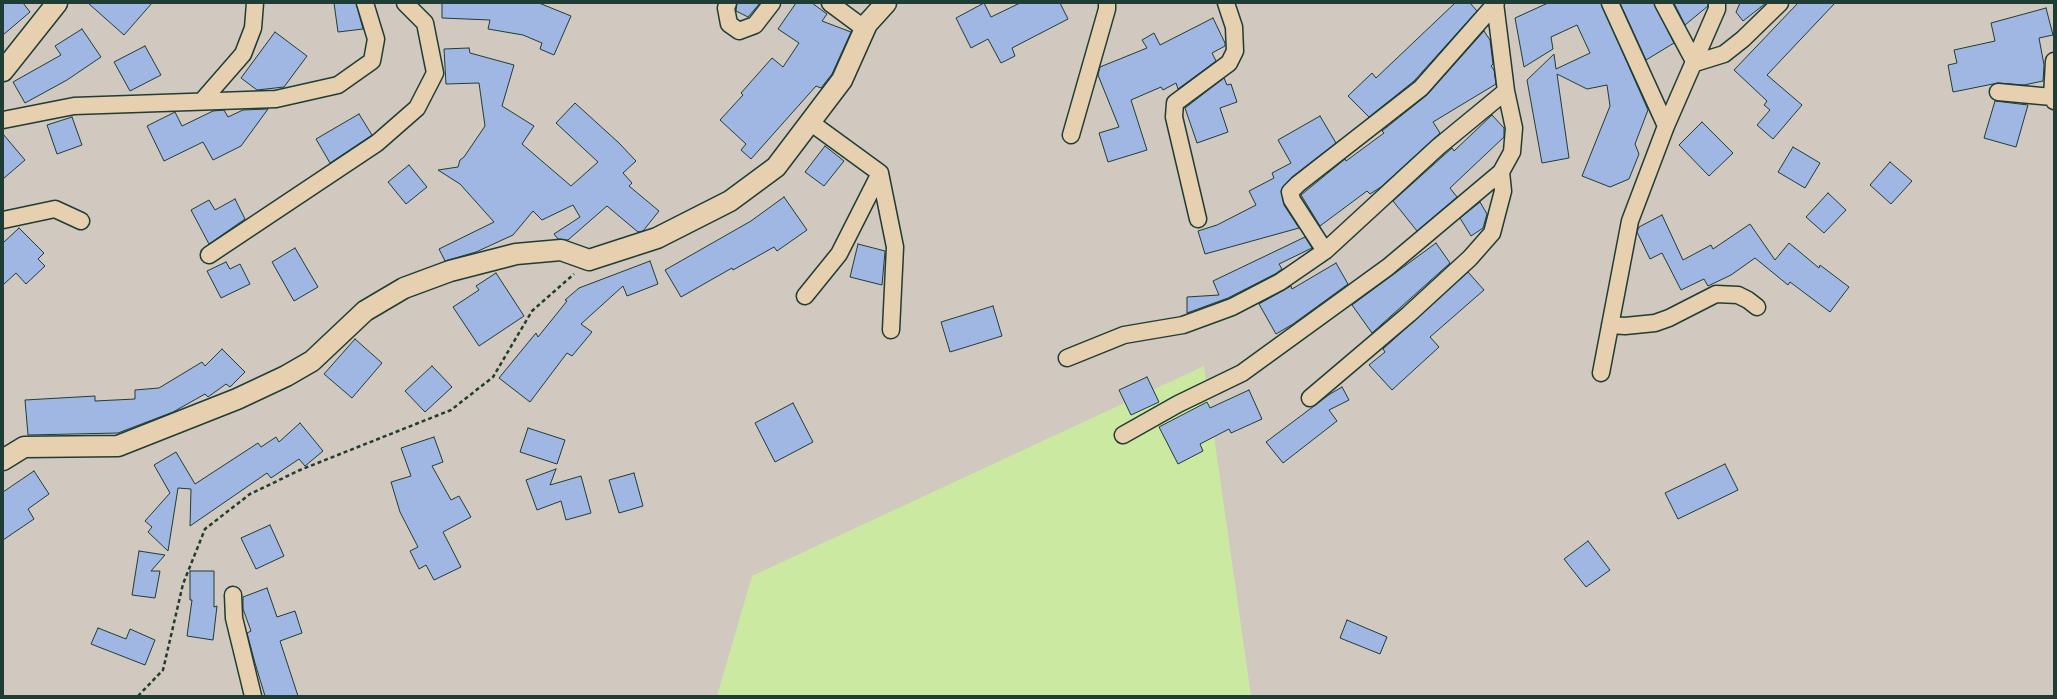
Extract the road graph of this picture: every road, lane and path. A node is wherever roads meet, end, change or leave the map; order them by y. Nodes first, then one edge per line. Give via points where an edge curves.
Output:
1 (57, 3) edge
2 (255, 3) edge
3 (365, 3) edge
4 (405, 3) edge
5 (728, 3) edge
6 (772, 3) edge
7 (830, 3) edge
8 (886, 3) edge
9 (1107, 3) edge
10 (1226, 3) edge
11 (1495, 3) edge
12 (1610, 3) edge
13 (1663, 3) edge
14 (1717, 3) edge
15 (1780, 3) edge
16 (864, 29) junction
17 (2054, 61) edge
18 (1695, 63) junction
19 (3, 72) edge
20 (1506, 91) junction
21 (1998, 92) dead end
22 (2053, 99) edge
23 (202, 101) junction
24 (3, 120) edge
25 (810, 122) junction
26 (1666, 126) junction
27 (1071, 135) dead end
28 (1501, 172) junction
29 (880, 173) junction
30 (1198, 219) dead end
31 (3, 220) edge
32 (81, 221) dead end
33 (1325, 251) junction
34 (209, 255) dead end
35 (589, 260) junction
36 (805, 296) dead end
37 (1757, 307) dead end
38 (1610, 325) junction
39 (891, 330) dead end
40 (1067, 358) dead end
41 (1601, 373) dead end
42 (1310, 398) dead end
43 (1123, 435) dead end
44 (3, 460) edge
45 (232, 595) dead end
46 (138, 696) edge
47 (253, 696) edge

1 - 19 street
2 - 23 street via 254,28 243,54
3 - 23 street via 376,39 372,61 338,85 276,100
4 - 34 street via 425,23 435,73 417,108 376,142
5 - 6 street via 726,8 729,24 739,31 755,25
7 - 16 street
8 - 16 street
9 - 27 street
10 - 30 street via 1234,27 1235,51 1229,63 1175,103 1174,117
11 - 20 street
11 - 33 street via 1421,88 1290,192 1292,200
12 - 26 street
13 - 18 street
14 - 18 street via 1717,9
15 - 18 street via 1724,54
16 - 25 street via 842,80
17 - 22 street
18 - 26 street
20 - 28 street via 1514,128 1512,152
20 - 33 street via 1438,147
21 - 22 street
23 - 24 street via 74,106
25 - 29 street
25 - 35 street via 776,167 730,201 657,238
26 - 38 street via 1630,221
28 - 42 street via 1502,191 1492,233 1470,258 1409,314
28 - 43 street via 1388,267 1242,373 1178,404
29 - 36 street via 839,254
29 - 39 street via 895,247
31 - 32 street via 55,209
33 - 40 street via 1280,282 1232,307 1183,325 1124,335
35 - 44 street via 561,250 516,254 450,271 404,288 365,311 312,362 237,399 118,446 24,447
35 - 46 path via 532,311 493,377 451,410 300,470 250,494 205,529 183,584 163,670
37 - 38 street via 1738,295 1716,294 1655,323
38 - 41 street
45 - 47 street via 234,618

